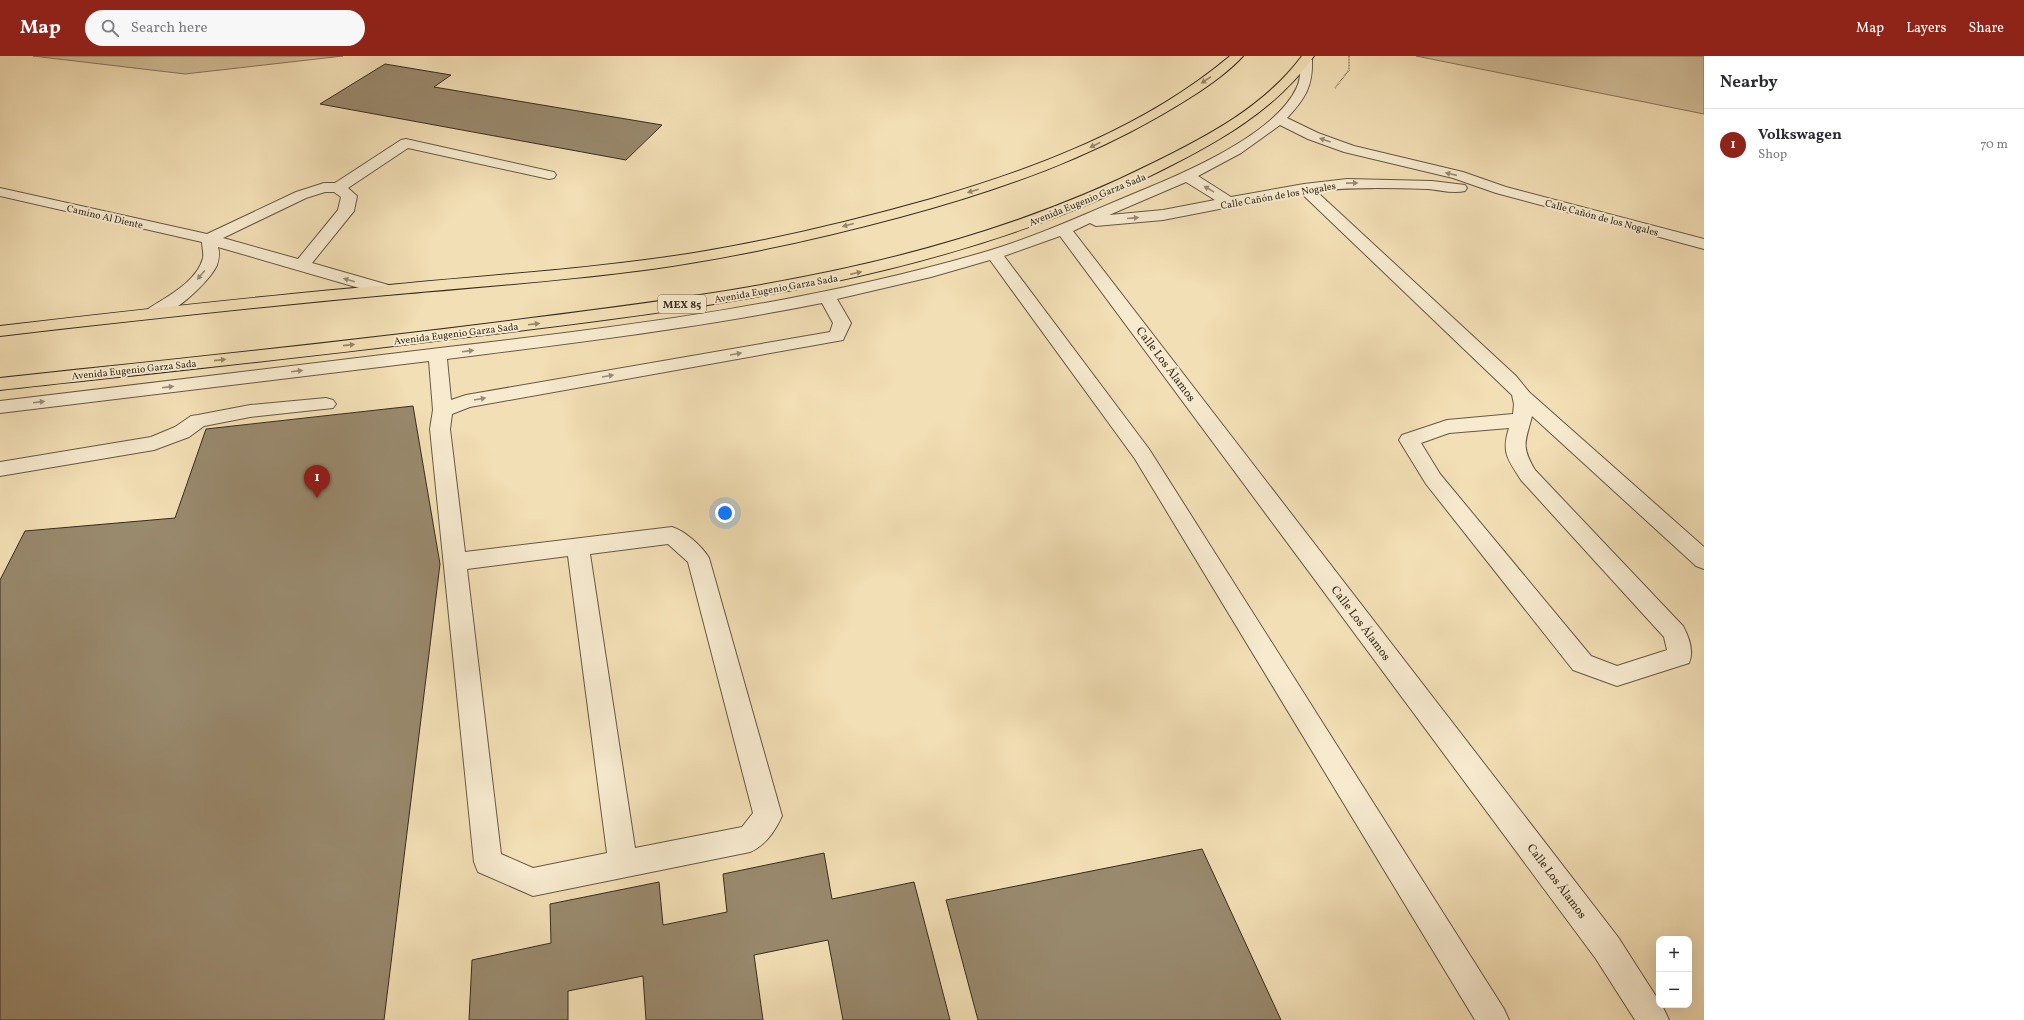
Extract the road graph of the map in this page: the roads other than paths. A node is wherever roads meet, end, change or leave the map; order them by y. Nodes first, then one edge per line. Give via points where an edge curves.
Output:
1 (1237, 56) edge
2 (1307, 58) edge
3 (1279, 119) junction
4 (550, 175) dead end
5 (1187, 176) junction
6 (338, 188) junction
7 (1304, 188) junction
8 (1501, 190) junction
9 (0, 192) edge
10 (1230, 203) junction
11 (1072, 226) junction
12 (209, 239) junction
13 (1704, 244) edge
14 (994, 254) junction
15 (301, 266) junction
16 (386, 290) junction
17 (827, 298) junction
18 (154, 314) junction
19 (0, 332) edge
20 (437, 354) junction
21 (0, 384) edge
22 (1522, 396) junction
23 (326, 404) dead end
24 (2, 410) edge
25 (443, 410) junction
26 (1522, 420) junction
27 (0, 469) edge
28 (578, 547) junction
29 (1704, 560) edge
30 (456, 562) junction
31 (623, 864) junction
32 (1493, 1020) edge
33 (1653, 1020) edge

1 -> 16 highway via 1164,109 1079,153 1011,180 922,206 729,252 528,278
2 - 3 street via 1303,89 1294,104
21 -> 2 highway, Avenida Eugenio Garza Sada / MEX 85 via 625,312 744,295 894,264 1051,216 1151,172 1234,124 1262,104
3 - 5 street via 1239,147
8 -> 3 street, Calle Cañón de los Nogales via 1458,176 1349,149 1313,136
4 - 6 street via 406,143
10 -> 5 street
5 - 11 street
6 - 12 street via 324,187 301,195
6 - 15 street via 349,196 346,211
7 -> 8 street, Calle Cañón de los Nogales via 1347,183 1385,183
7 - 10 street, Calle Cañón de los Nogales
7 - 22 street via 1509,380
8 - 13 street, Calle Cañón de los Nogales
9 - 12 street, Camino Al Diente
11 -> 10 street, Calle Cañón de los Nogales via 1156,216
11 - 14 street
11 - 33 street, Calle Los Álamos via 1607,948
12 - 15 street, Camino Al Diente
12 -> 18 street via 211,257 205,270 178,297
14 - 17 street
14 - 32 street via 1142,454
16 -> 15 street, Camino Al Diente
16 - 18 highway
20 -> 17 street via 623,332
25 -> 17 street via 466,401 837,336 842,323
18 - 19 highway
24 -> 20 street
20 - 25 street
22 - 26 street
22 - 29 street
23 - 27 street via 250,412 198,421 182,432 154,443
25 - 30 street via 440,429
26 - 26 street via 1515,436 1516,453 1528,475 1675,634 1680,656 1617,676 1582,663 1433,479 1409,440 1447,427
28 - 30 street
28 - 31 street
28 - 31 street via 672,535 698,558 768,816 750,840
30 - 31 street via 488,862 533,882

